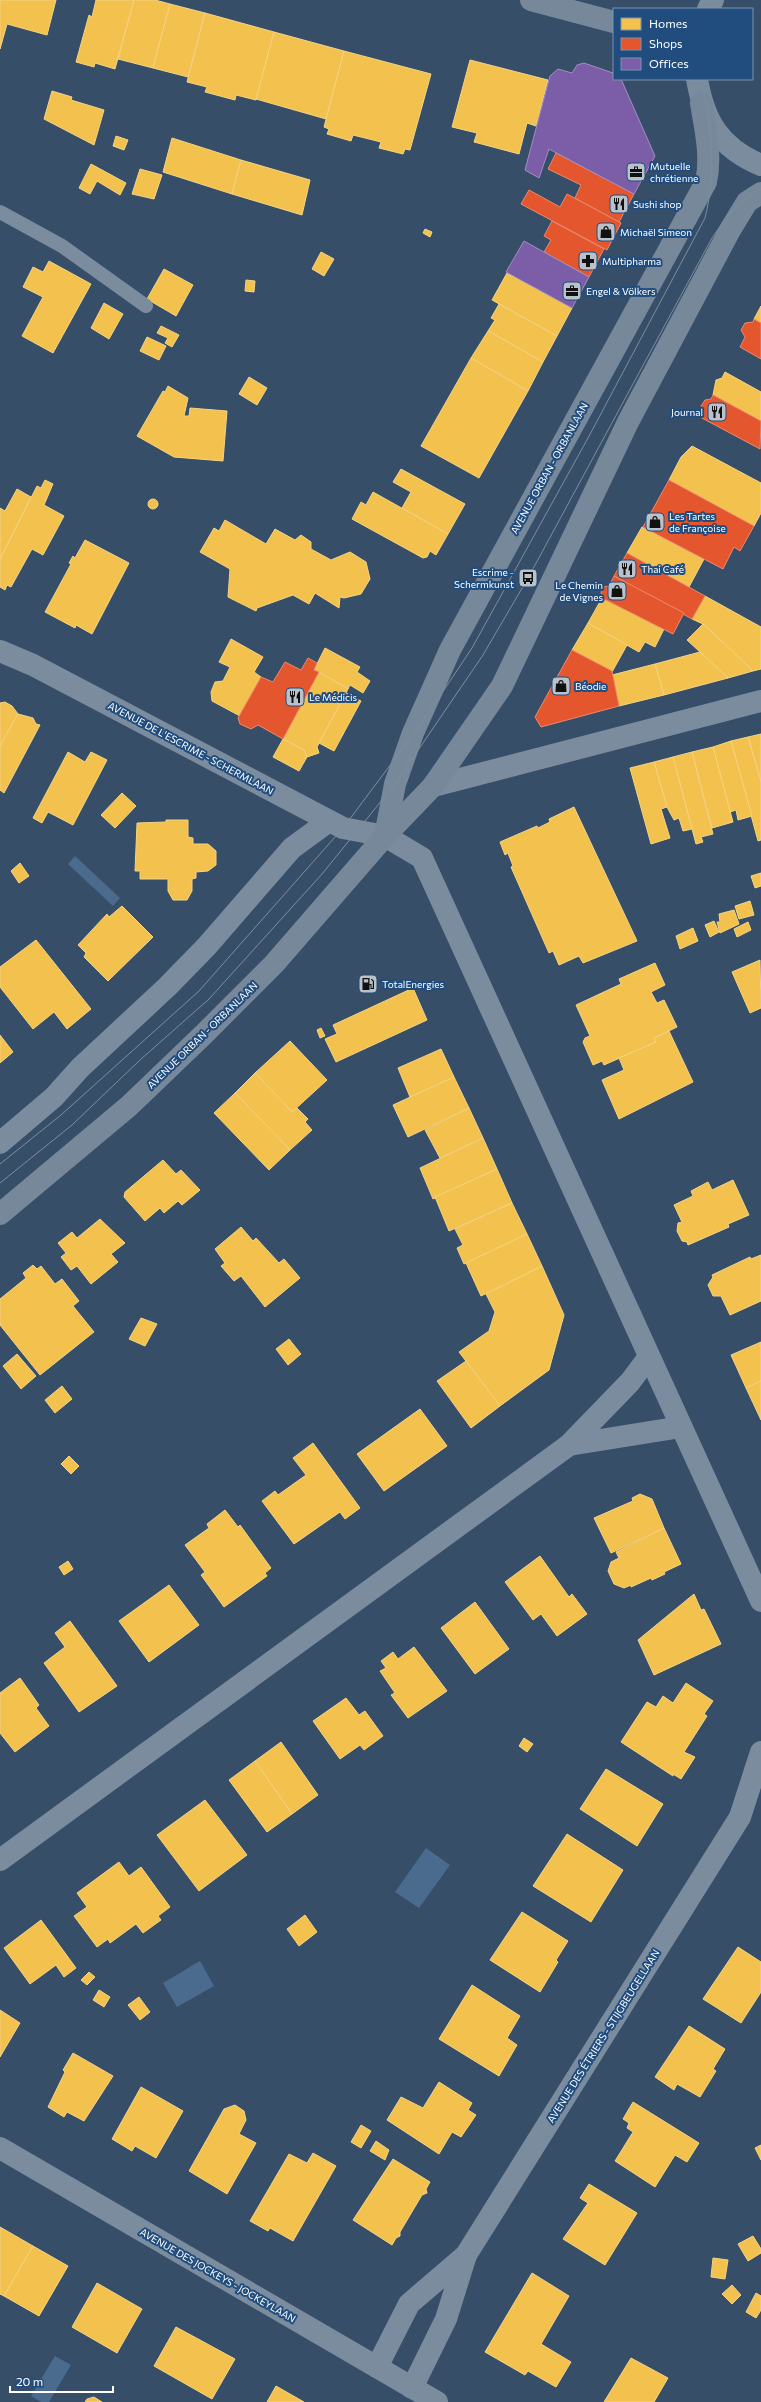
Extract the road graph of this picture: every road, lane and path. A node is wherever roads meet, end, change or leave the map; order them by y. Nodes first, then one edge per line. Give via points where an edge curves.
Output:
1 (531, 0) edge
2 (613, 22) edge
3 (697, 80) edge
4 (701, 103) junction
5 (761, 165) edge
6 (761, 193) edge
7 (0, 212) edge
8 (146, 306) dead end
9 (0, 651) edge
10 (761, 701) edge
11 (434, 786) junction
12 (330, 821) junction
13 (386, 836) junction
14 (0, 1143) edge
15 (0, 1214) edge
16 (648, 1358) junction
17 (681, 1427) junction
18 (569, 1445) junction
19 (761, 1601) edge
20 (761, 1752) edge
21 (761, 1803) edge
22 (740, 1816) junction
23 (0, 1860) edge
24 (0, 2148) edge
25 (466, 2255) junction
26 (377, 2367) junction
27 (412, 2388) junction
28 (437, 2402) edge

1 - 2 street
3 - 4 street
4 - 5 street via 709,120 726,142 746,158
4 - 13 street, AVENUE ORBAN - ORBANLAAN via 709,168 706,182 450,650 413,733 395,784
6 - 11 street, AVENUE ORBAN - ORBANLAAN via 747,202 730,230 631,415 502,686
7 - 8 lane via 62,246
9 - 12 street, AVENUE DE L'ESCRIME - SCHERMLAAN via 33,665
10 - 11 street
11 - 13 street, AVENUE ORBAN - ORBANLAAN
12 - 13 street, AVENUE DE L'ESCRIME - SCHERMLAAN via 343,828
12 - 14 street via 292,848 207,946 80,1068 54,1097
13 - 15 street, AVENUE ORBAN - ORBANLAAN via 274,964 203,1035 129,1106
13 - 16 street via 422,858
16 - 17 street
16 - 18 street via 630,1382
17 - 18 street
17 - 19 street
18 - 23 street
20 - 22 street, AVENUE DES ÉTRIERS - STIJGBEUGELLAAN
21 - 22 street, AVENUE DES ÉTRIERS - STIJGBEUGELLAAN
22 - 25 street, AVENUE DES ÉTRIERS - STIJGBEUGELLAAN
24 - 26 street, AVENUE DES JOCKEYS - JOCKEYLAAN
25 - 26 street, AVENUE DES ÉTRIERS - STIJGBEUGELLAAN via 410,2304
25 - 27 street, AVENUE DES ÉTRIERS - STIJGBEUGELLAAN via 446,2319
26 - 27 street, AVENUE DES JOCKEYS - JOCKEYLAAN
27 - 28 street, AVENUE DES JOCKEYS - JOCKEYLAAN

